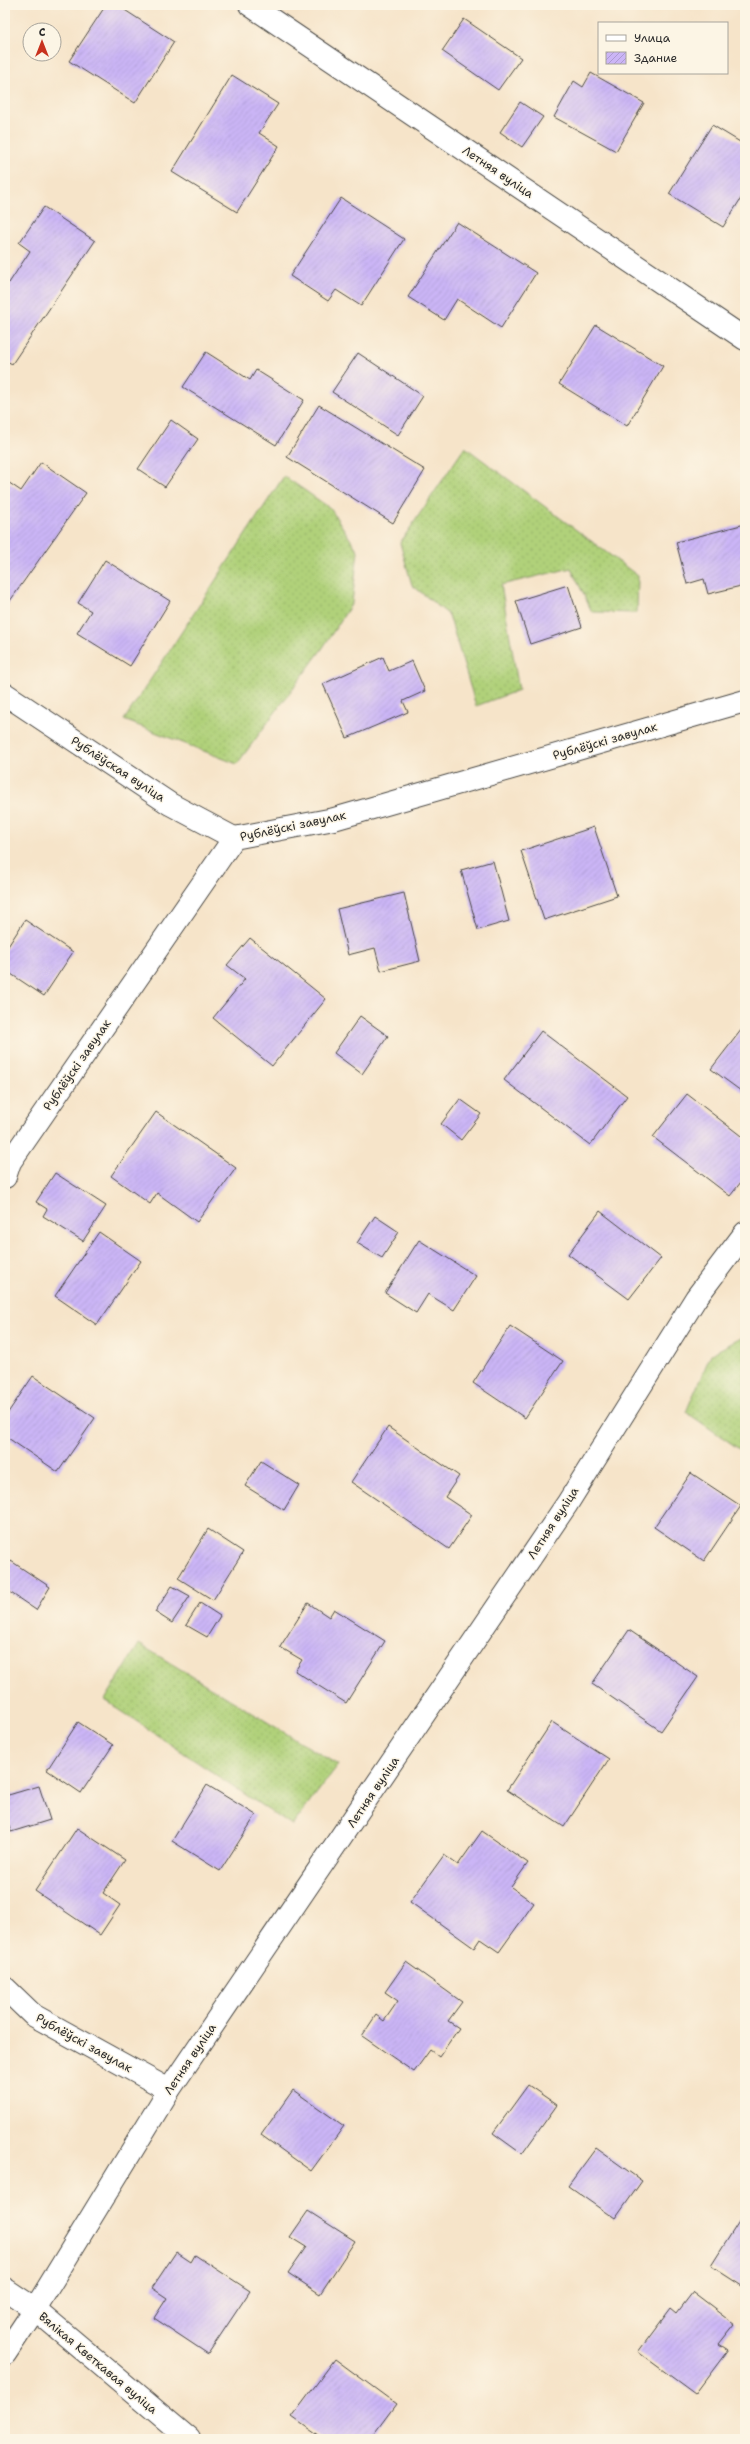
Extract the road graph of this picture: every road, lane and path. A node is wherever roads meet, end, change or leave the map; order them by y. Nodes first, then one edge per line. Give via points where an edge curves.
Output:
1 (250, 5) edge
2 (745, 339) edge
3 (5, 694) edge
4 (745, 701) edge
5 (234, 838) junction
6 (5, 1177) edge
7 (745, 1233) edge
8 (5, 1988) edge
9 (169, 2090) junction
10 (5, 2290) edge
11 (35, 2309) junction
12 (5, 2354) edge
13 (189, 2439) edge

1 - 2 street, Летняя вуліца
3 - 5 street, Рублёўская вуліца via 170,804
4 - 5 street, Рублёўскі завулак via 334,819
5 - 6 street, Рублёўскі завулак via 10,1162
7 - 9 street, Летняя вуліца via 696,1298 567,1504
8 - 9 street, Рублёўскі завулак via 33,2016
9 - 11 street, Летняя вуліца
10 - 11 street, Вялікая Кветкавая вуліца
11 - 12 street, Летняя вуліца
11 - 13 street, Вялікая Кветкавая вуліца

